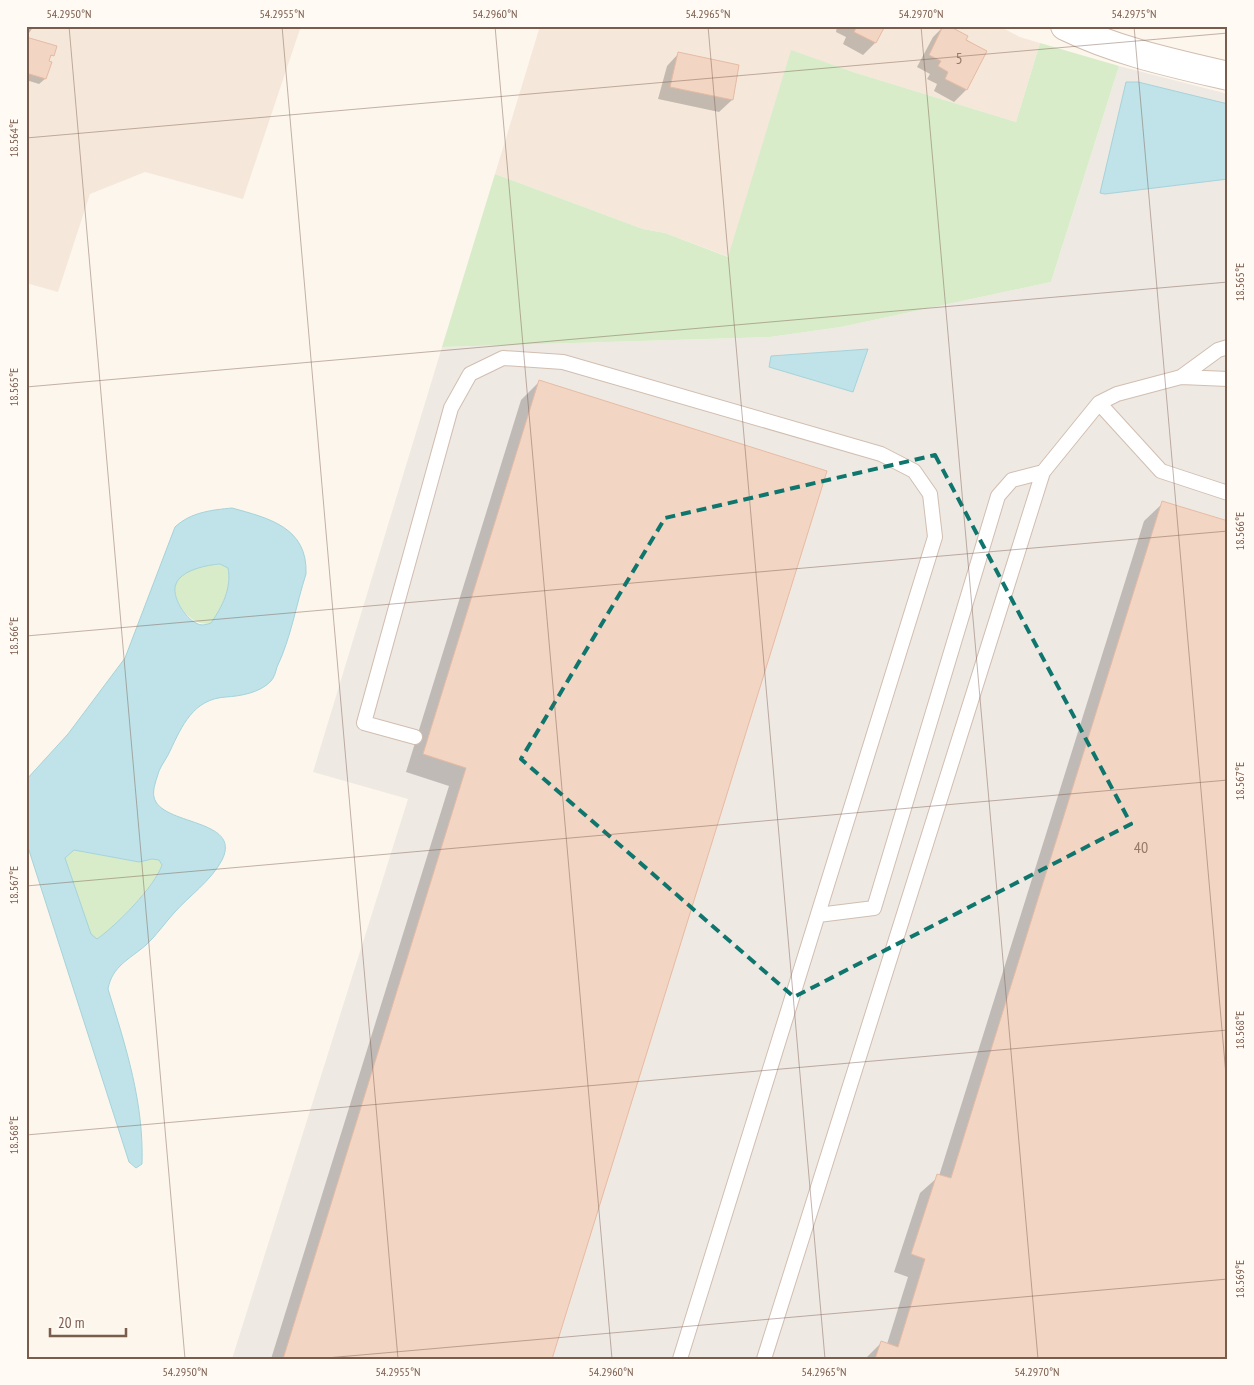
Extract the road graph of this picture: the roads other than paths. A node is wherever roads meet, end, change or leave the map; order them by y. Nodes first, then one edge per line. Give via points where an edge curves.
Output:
1 (1065, 26) edge
2 (1228, 76) edge
3 (1228, 347) edge
4 (1181, 377) junction
5 (1228, 379) edge
6 (1099, 404) junction
7 (1044, 472) junction
8 (1228, 493) edge
9 (415, 737) dead end
10 (818, 915) junction
11 (680, 1359) edge
12 (764, 1359) edge

1 - 2 street via 1096,41
3 - 4 lane via 1218,350
4 - 5 lane
4 - 6 lane via 1117,394
6 - 7 lane
6 - 8 lane via 1161,471
7 - 10 lane via 1012,480 998,496 874,908
7 - 12 lane
9 - 10 lane via 364,723 451,408 470,374 504,358 563,362 881,454 914,472 930,494 935,537
10 - 11 lane

